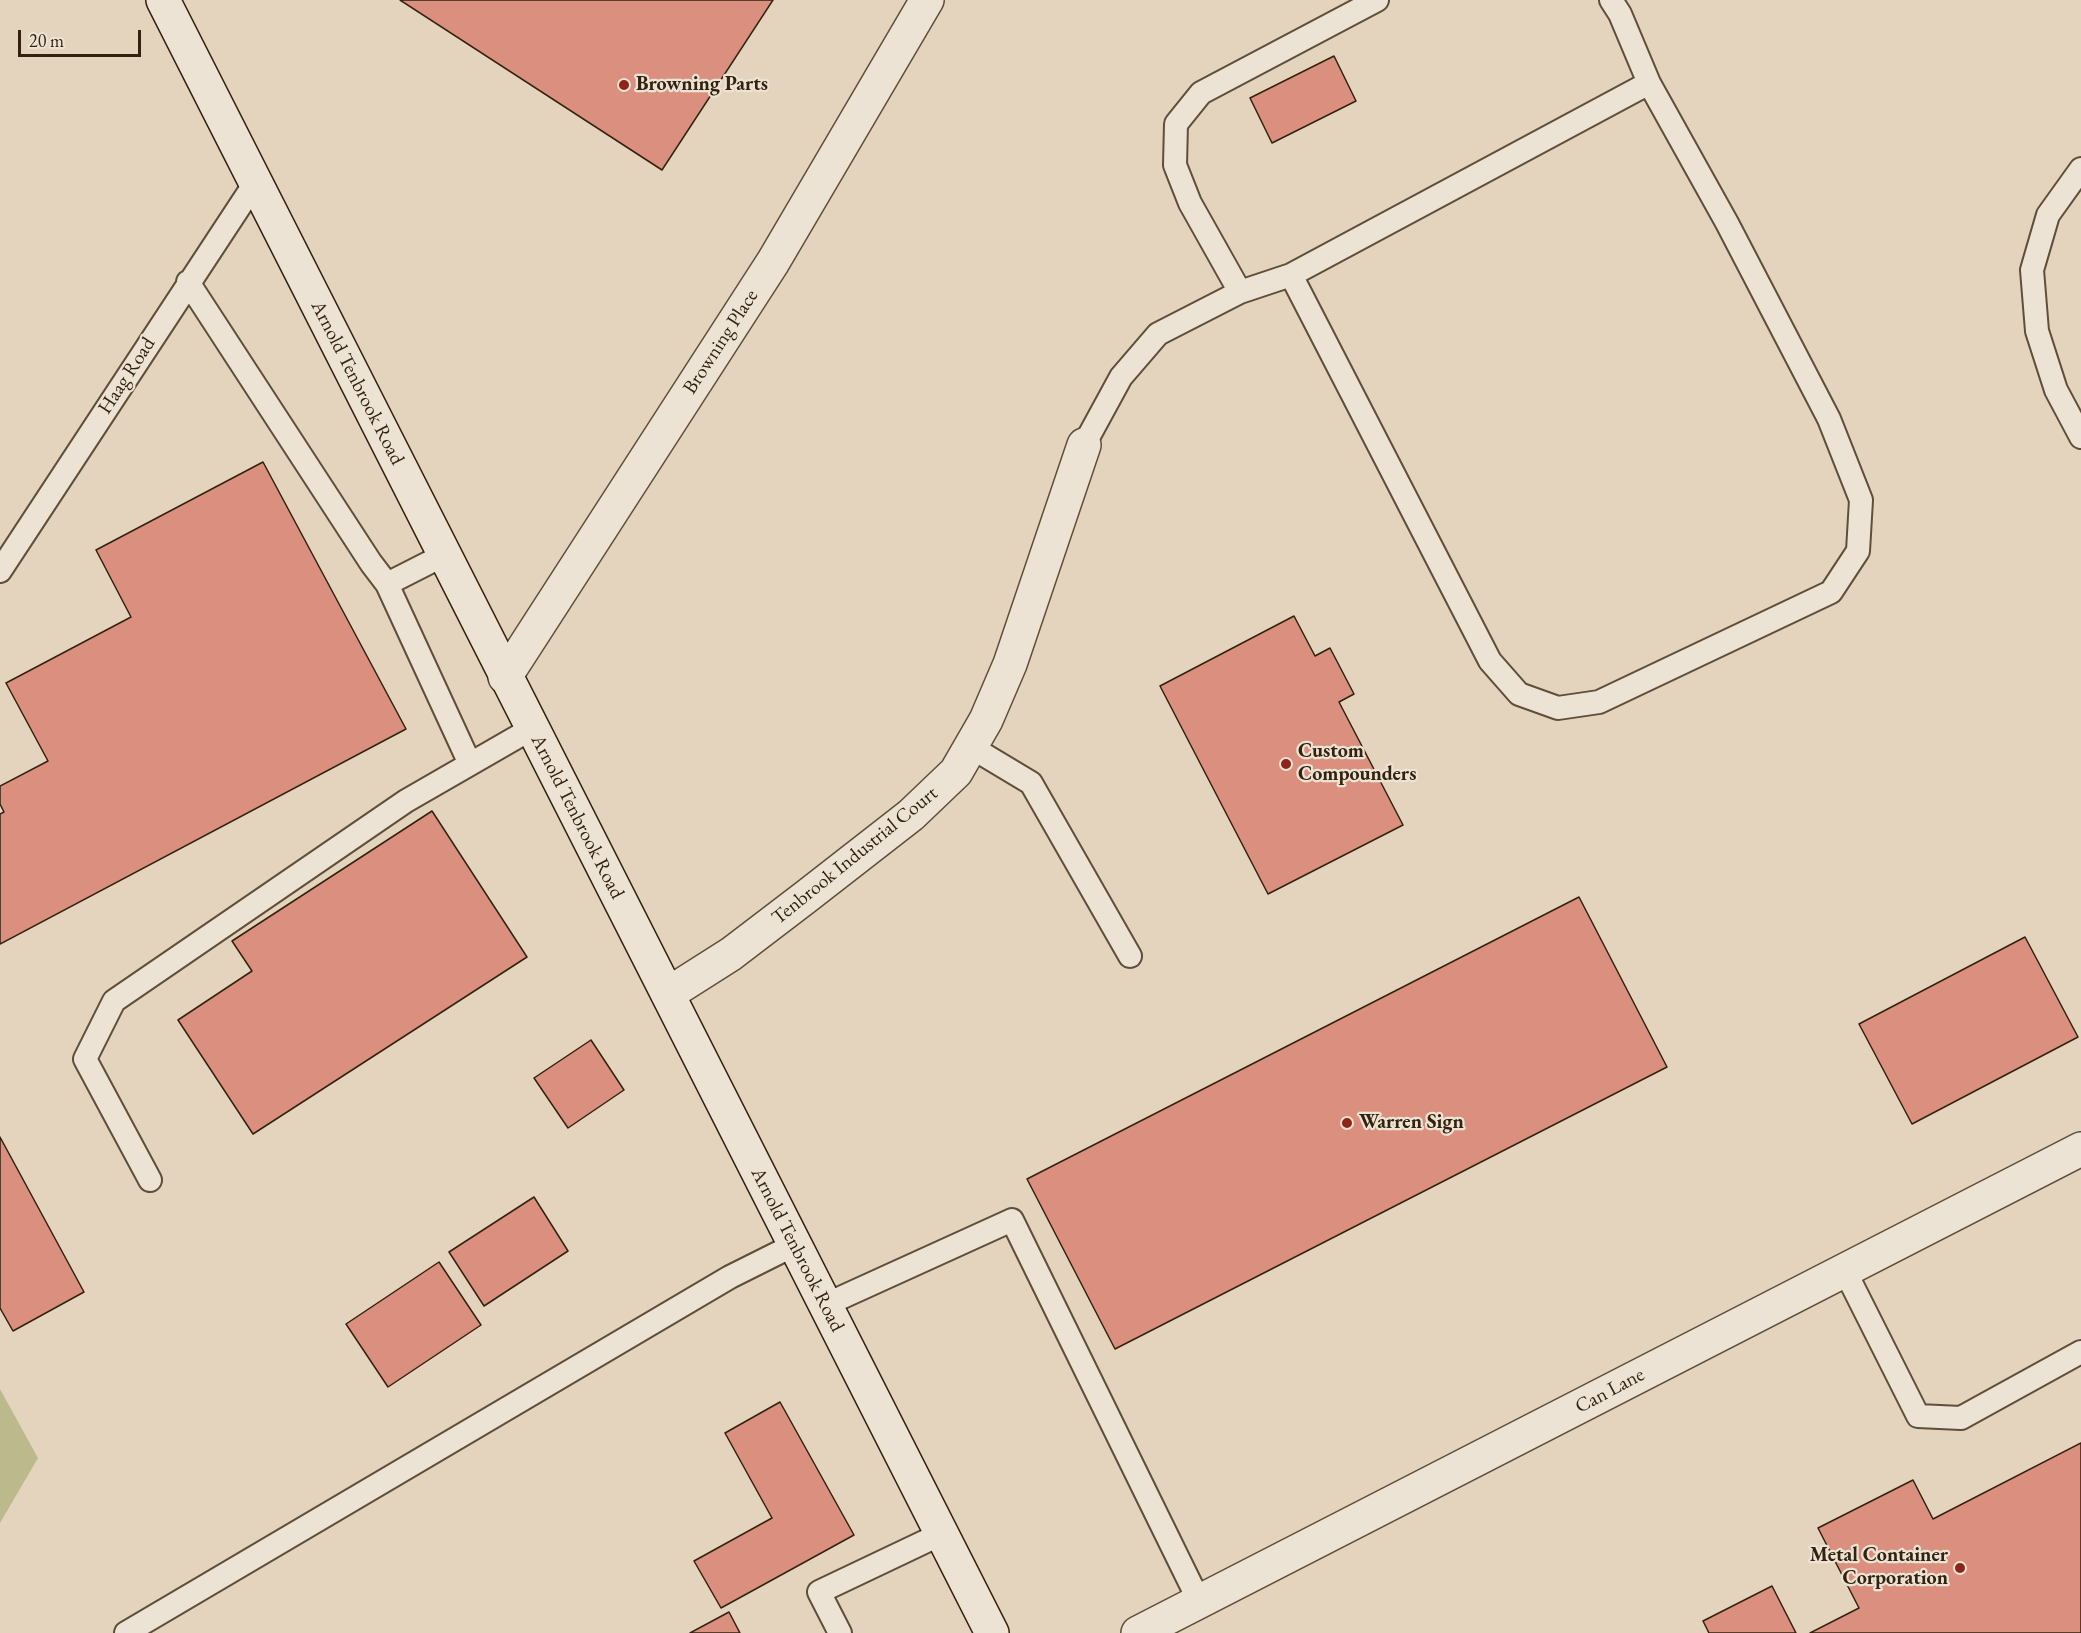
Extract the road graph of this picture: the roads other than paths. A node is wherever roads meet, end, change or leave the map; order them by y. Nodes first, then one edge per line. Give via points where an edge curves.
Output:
1 (164, 0) edge
2 (927, 0) edge
3 (1377, 0) edge
4 (1611, 0) edge
5 (1649, 84) junction
6 (2081, 169) edge
7 (255, 183) junction
8 (1291, 275) junction
9 (188, 282) junction
10 (1240, 292) junction
11 (2081, 437) edge
12 (1084, 445) joint
13 (444, 555) junction
14 (0, 571) edge
15 (387, 584) junction
16 (505, 677) junction
17 (531, 729) junction
18 (970, 747) junction
19 (470, 764) junction
20 (1130, 956) dead end
21 (668, 994) junction
22 (2081, 1149) edge
23 (150, 1180) dead end
24 (794, 1245) junction
25 (1844, 1269) junction
26 (825, 1305) junction
27 (2081, 1352) edge
28 (941, 1534) junction
29 (1199, 1601) junction
30 (126, 1633) edge
31 (840, 1633) edge
32 (992, 1633) edge
33 (1138, 1633) edge

1 - 7 street, Arnold Tenbrook Road
2 - 16 street, Browning Place via 773,261
3 - 10 lane via 1201,93 1176,124 1175,165 1190,203
4 - 5 lane
5 - 8 lane
5 - 8 lane via 1829,419 1861,500 1858,551 1831,592 1599,702 1558,708 1519,694 1490,661
6 - 11 lane via 2048,216 2032,270 2037,331 2056,390
7 - 9 lane, Haag Road
7 - 13 street, Arnold Tenbrook Road
8 - 10 lane
9 - 14 lane, Haag Road
9 - 15 lane
10 - 12 lane via 1158,334 1121,377
12 - 18 street, Tenbrook Industrial Court via 1010,664
13 - 15 lane
13 - 16 street, Arnold Tenbrook Road
15 - 19 lane
16 - 17 street, Arnold Tenbrook Road
17 - 19 lane
17 - 21 street, Arnold Tenbrook Road
18 - 20 lane via 1031,783
18 - 21 street, Tenbrook Industrial Court via 956,772 910,815 731,954
19 - 23 lane via 406,801 114,1001 85,1059
21 - 24 street, Arnold Tenbrook Road
22 - 25 street, Can Lane
24 - 26 street, Arnold Tenbrook Road
24 - 30 lane via 730,1277
25 - 27 lane via 1918,1416 1961,1418
25 - 29 street, Can Lane
26 - 28 street, Arnold Tenbrook Road
26 - 29 lane via 1012,1220
28 - 31 lane via 819,1593
28 - 32 street, Arnold Tenbrook Road
29 - 33 street, Can Lane

